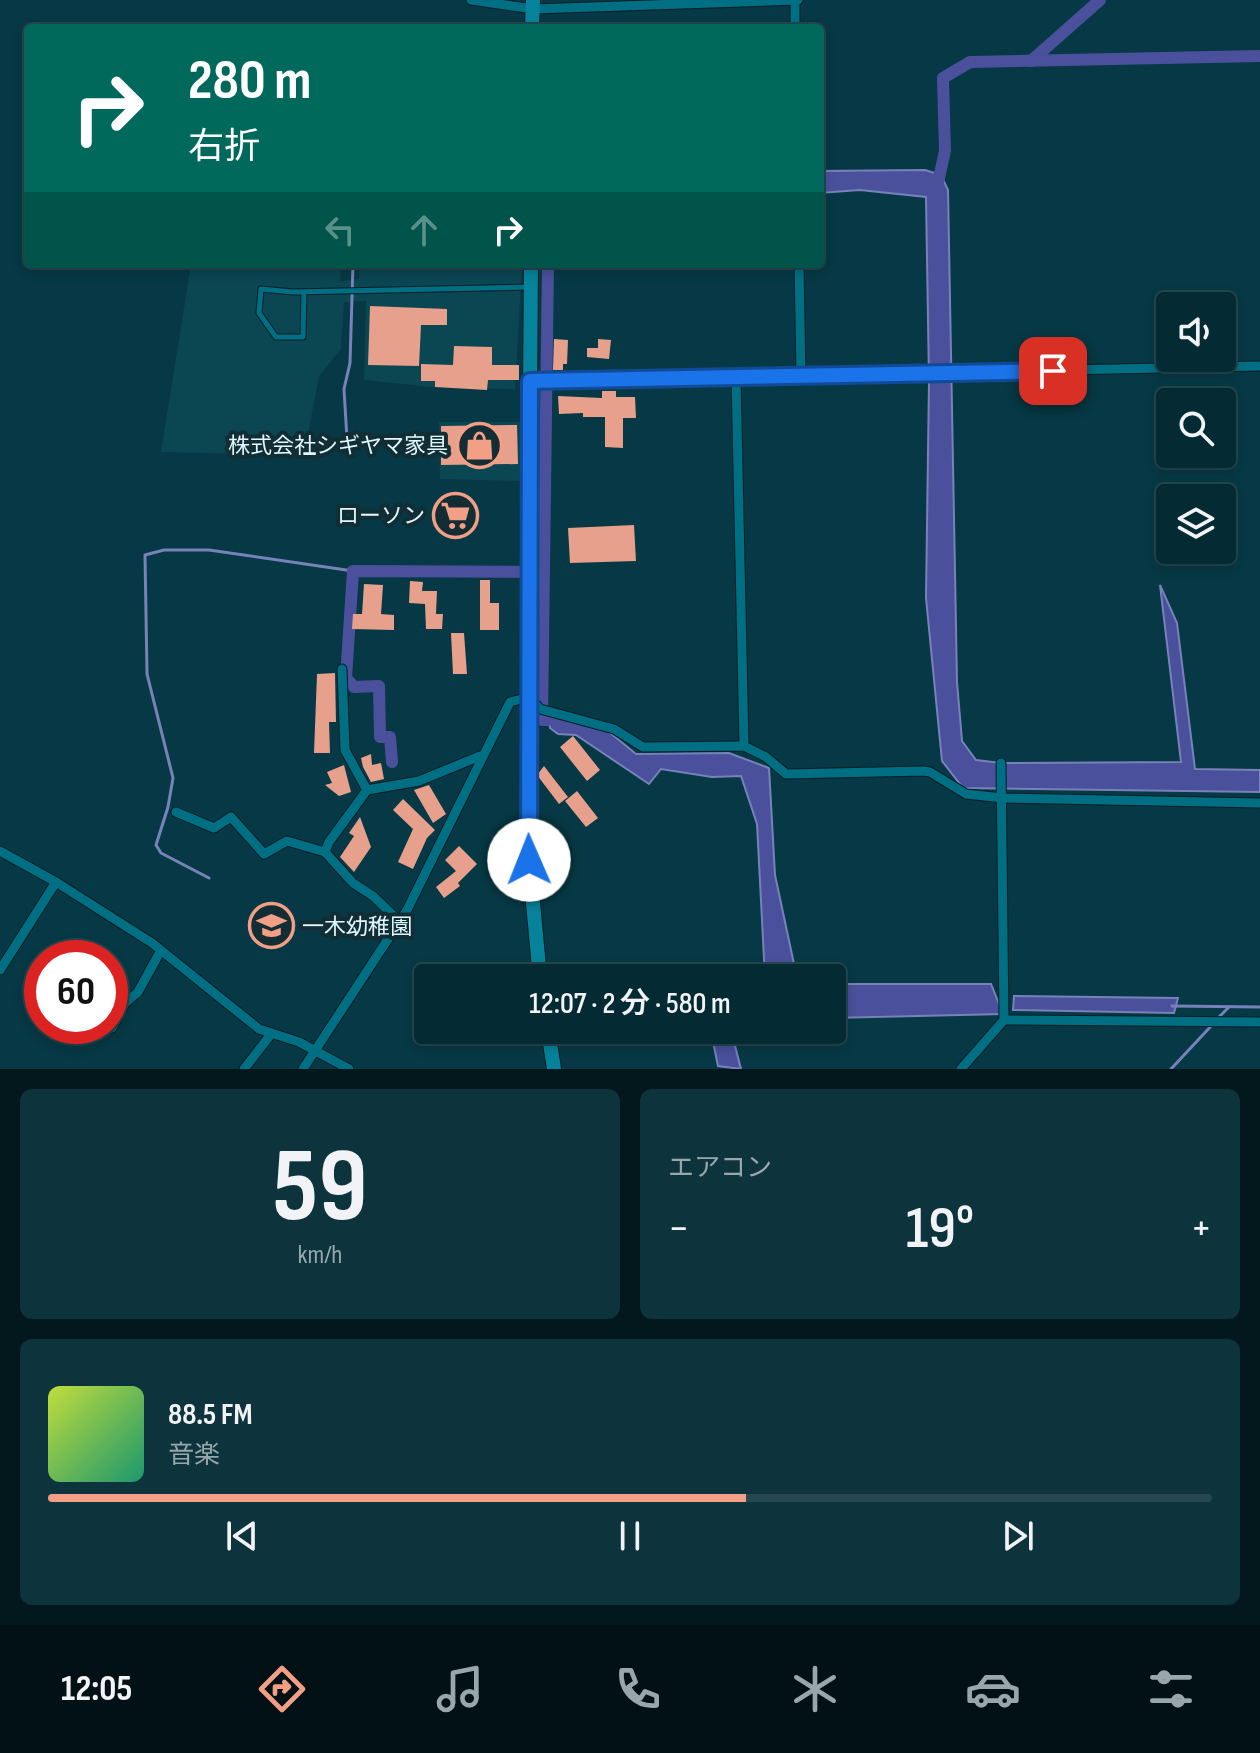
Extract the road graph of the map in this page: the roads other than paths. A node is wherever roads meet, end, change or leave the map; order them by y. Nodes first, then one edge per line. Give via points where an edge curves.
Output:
1 (471, 0) edge
2 (796, 1) edge
3 (533, 4) edge
4 (532, 24) edge
5 (795, 24) edge
6 (531, 268) edge
7 (799, 268) edge
8 (531, 287) junction
9 (304, 292) junction
10 (1260, 366) edge
11 (801, 376) junction
12 (736, 378) junction
13 (530, 381) junction
14 (342, 669) dead end
15 (529, 697) junction
16 (744, 746) junction
17 (480, 756) junction
18 (1001, 763) dead end
19 (367, 790) junction
20 (1003, 793) junction
21 (1260, 803) edge
22 (176, 812) dead end
23 (0, 851) edge
24 (325, 852) junction
25 (56, 882) junction
26 (400, 922) junction
27 (160, 952) junction
28 (539, 964) edge
29 (0, 970) edge
30 (128, 1000) edge
31 (1004, 1017) junction
32 (1260, 1022) edge
33 (272, 1033) junction
34 (550, 1044) edge
35 (315, 1052) junction
36 (244, 1069) edge
37 (303, 1069) edge
38 (349, 1069) edge
39 (554, 1069) edge
40 (961, 1069) edge

1 - 3 street
2 - 3 street
2 - 5 street
3 - 4 main road
6 - 8 main road
7 - 11 street
8 - 9 lane
8 - 13 main road
9 - 9 lane via 261,289 259,313 276,337 303,337
10 - 11 street
11 - 12 street
12 - 13 street
12 - 16 street
13 - 15 main road
14 - 19 street via 345,750
15 - 16 street via 540,709 614,729 643,747
15 - 17 street via 510,702
15 - 28 main road via 529,860
16 - 20 street via 786,774 930,772 966,794
17 - 19 street via 419,781
17 - 26 street
18 - 20 street
19 - 24 street
20 - 21 street
20 - 31 street
22 - 24 street via 214,828 231,817 264,854 287,841
23 - 25 street
24 - 26 street
25 - 27 street
25 - 29 street
26 - 35 street
27 - 30 street
27 - 33 street via 259,1029
31 - 32 street
31 - 40 street
33 - 35 street
33 - 36 street
34 - 39 main road
35 - 37 street
35 - 38 street

